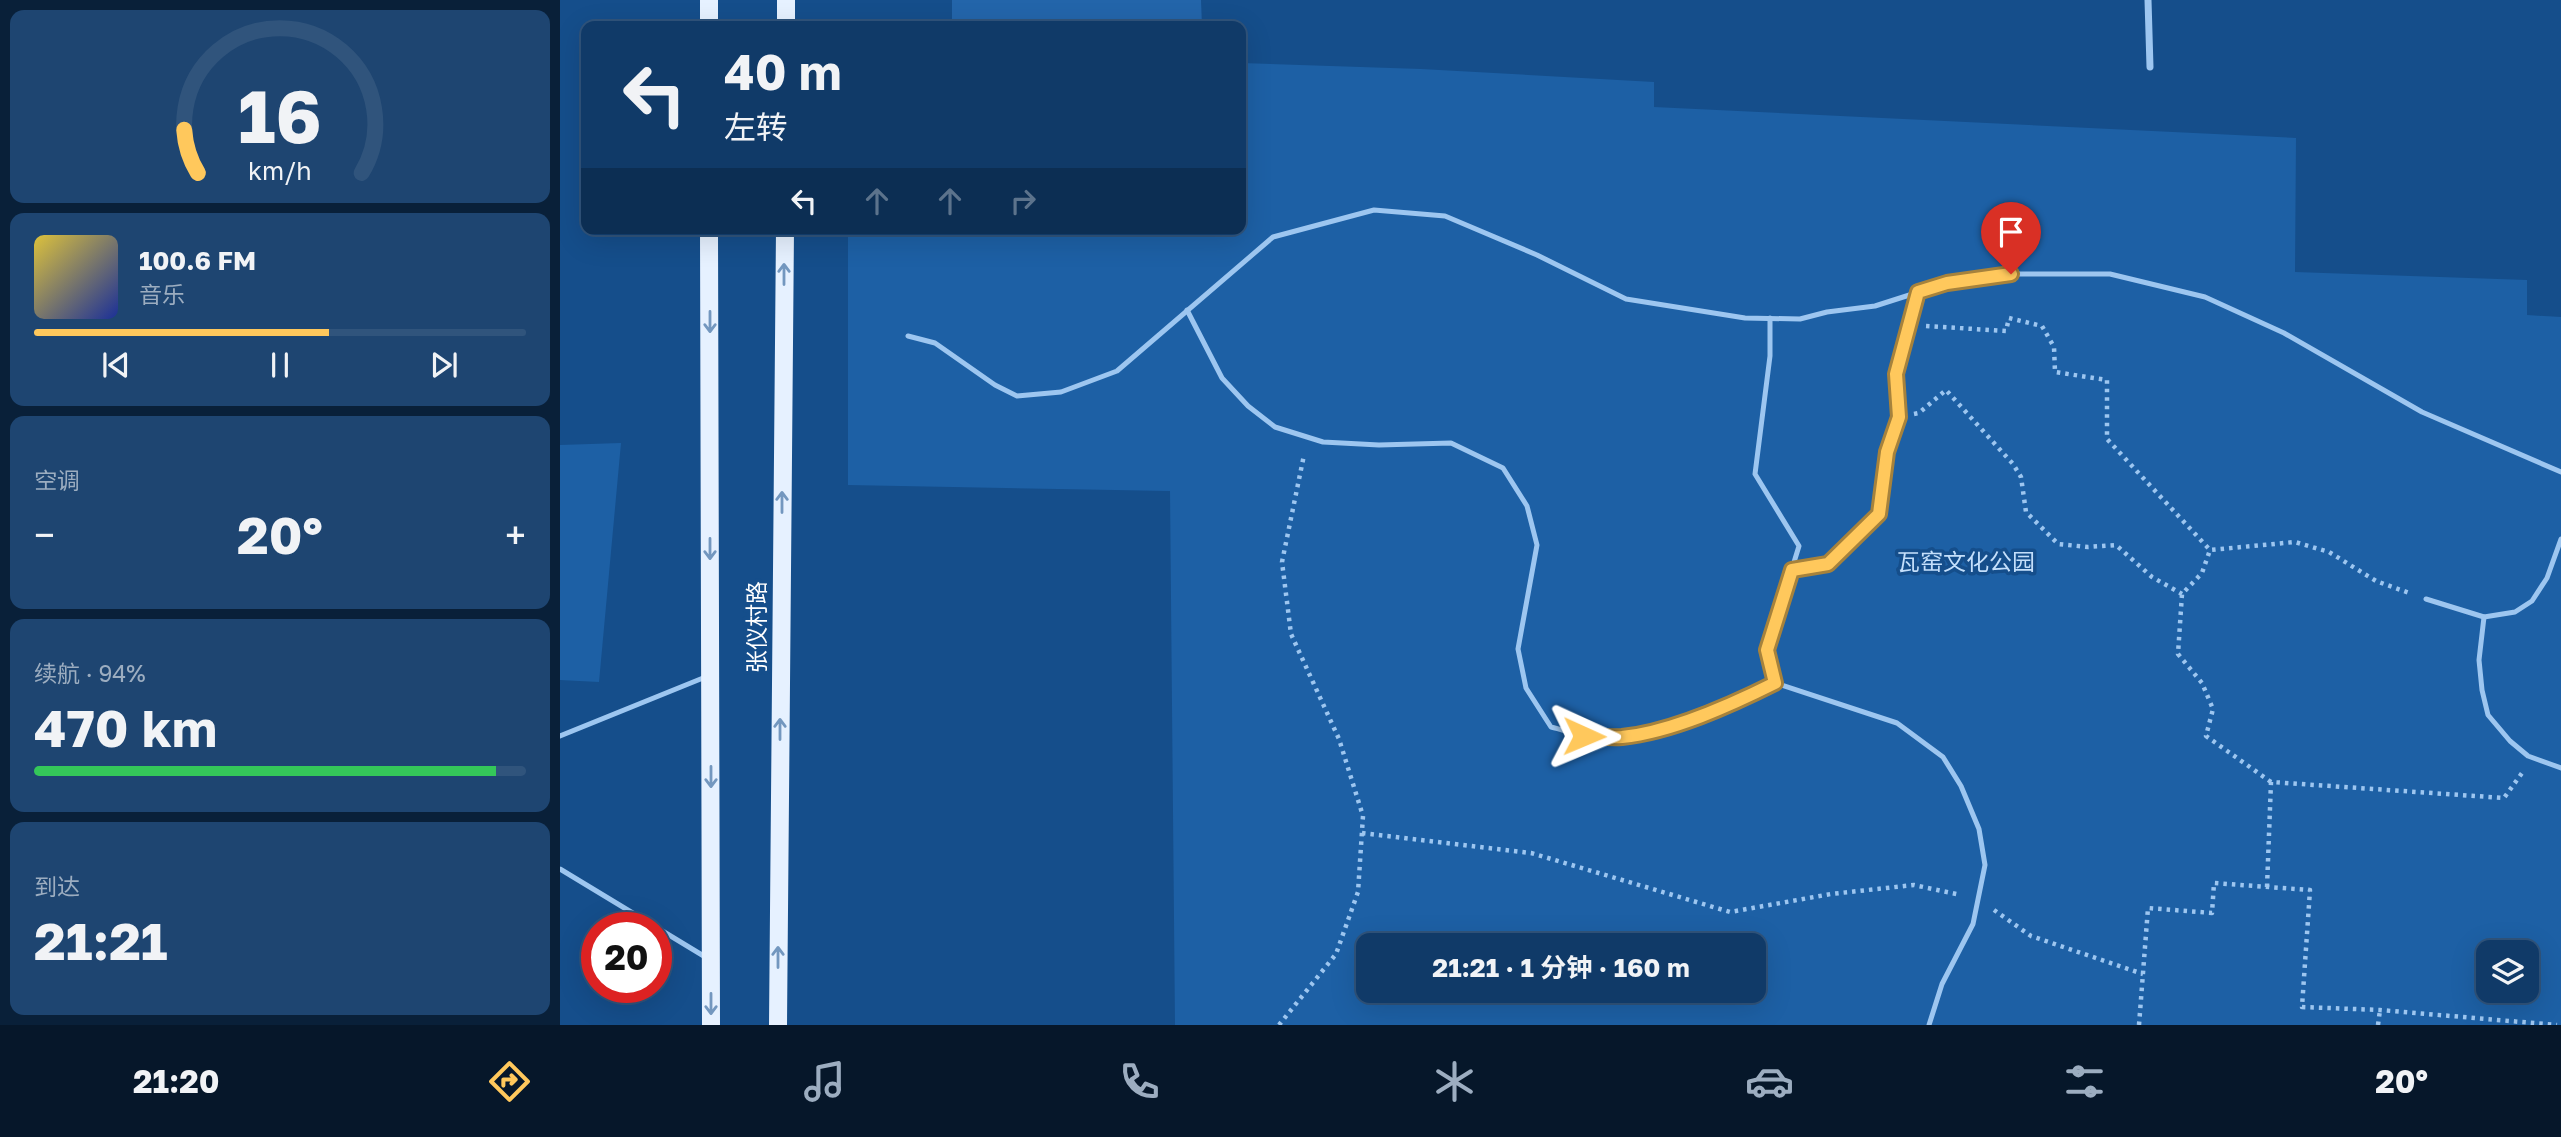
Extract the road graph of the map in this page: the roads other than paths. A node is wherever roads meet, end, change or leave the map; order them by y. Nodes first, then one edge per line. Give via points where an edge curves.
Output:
1 (709, 0) edge
2 (786, 0) edge
3 (2148, 0) edge
4 (709, 21) edge
5 (786, 21) edge
6 (2150, 67) dead end
7 (709, 235) edge
8 (785, 235) edge
9 (1918, 292) junction
10 (1187, 310) junction
11 (1770, 318) junction
12 (908, 336) dead end
13 (2561, 472) edge
14 (2561, 539) edge
15 (1792, 570) junction
16 (2426, 599) road end
17 (2484, 617) junction
18 (710, 675) junction
19 (1775, 683) junction
20 (560, 736) edge
21 (2561, 768) edge
22 (560, 869) edge
23 (712, 960) junction
24 (711, 1025) edge
25 (778, 1025) edge
26 (1929, 1025) edge

1 - 4 main road
2 - 5 main road
3 - 6 street
7 -> 18 main road, 张仪村路
25 -> 8 main road, 张仪村路
9 - 11 lane via 1875,306 1800,319
9 - 13 lane via 2011,274 2110,274 2205,297 2284,333 2422,412
9 - 15 lane via 1896,374 1899,417 1887,452 1879,514 1828,564
10 - 11 lane via 1273,237 1374,210 1444,216 1626,299
10 - 12 lane via 1117,371 1060,392 1017,396 935,343
10 - 19 lane via 1222,378 1275,427 1322,442 1451,443 1503,468 1527,506 1537,545 1518,649 1526,688 1551,727 1584,736 1622,737 1726,707
11 - 15 lane via 1770,356 1755,474 1798,546
14 - 17 lane via 2547,578 2532,601 2515,612
15 - 19 lane via 1767,650
16 - 17 lane
17 - 21 lane via 2479,660 2488,715 2510,741 2533,758
18 - 20 lane
18 -> 23 main road, 张仪村路
19 - 26 lane via 1897,723 1943,757 1961,786 1979,829 1985,865 1973,924 1942,984
22 - 23 lane
23 -> 24 main road, 张仪村路

